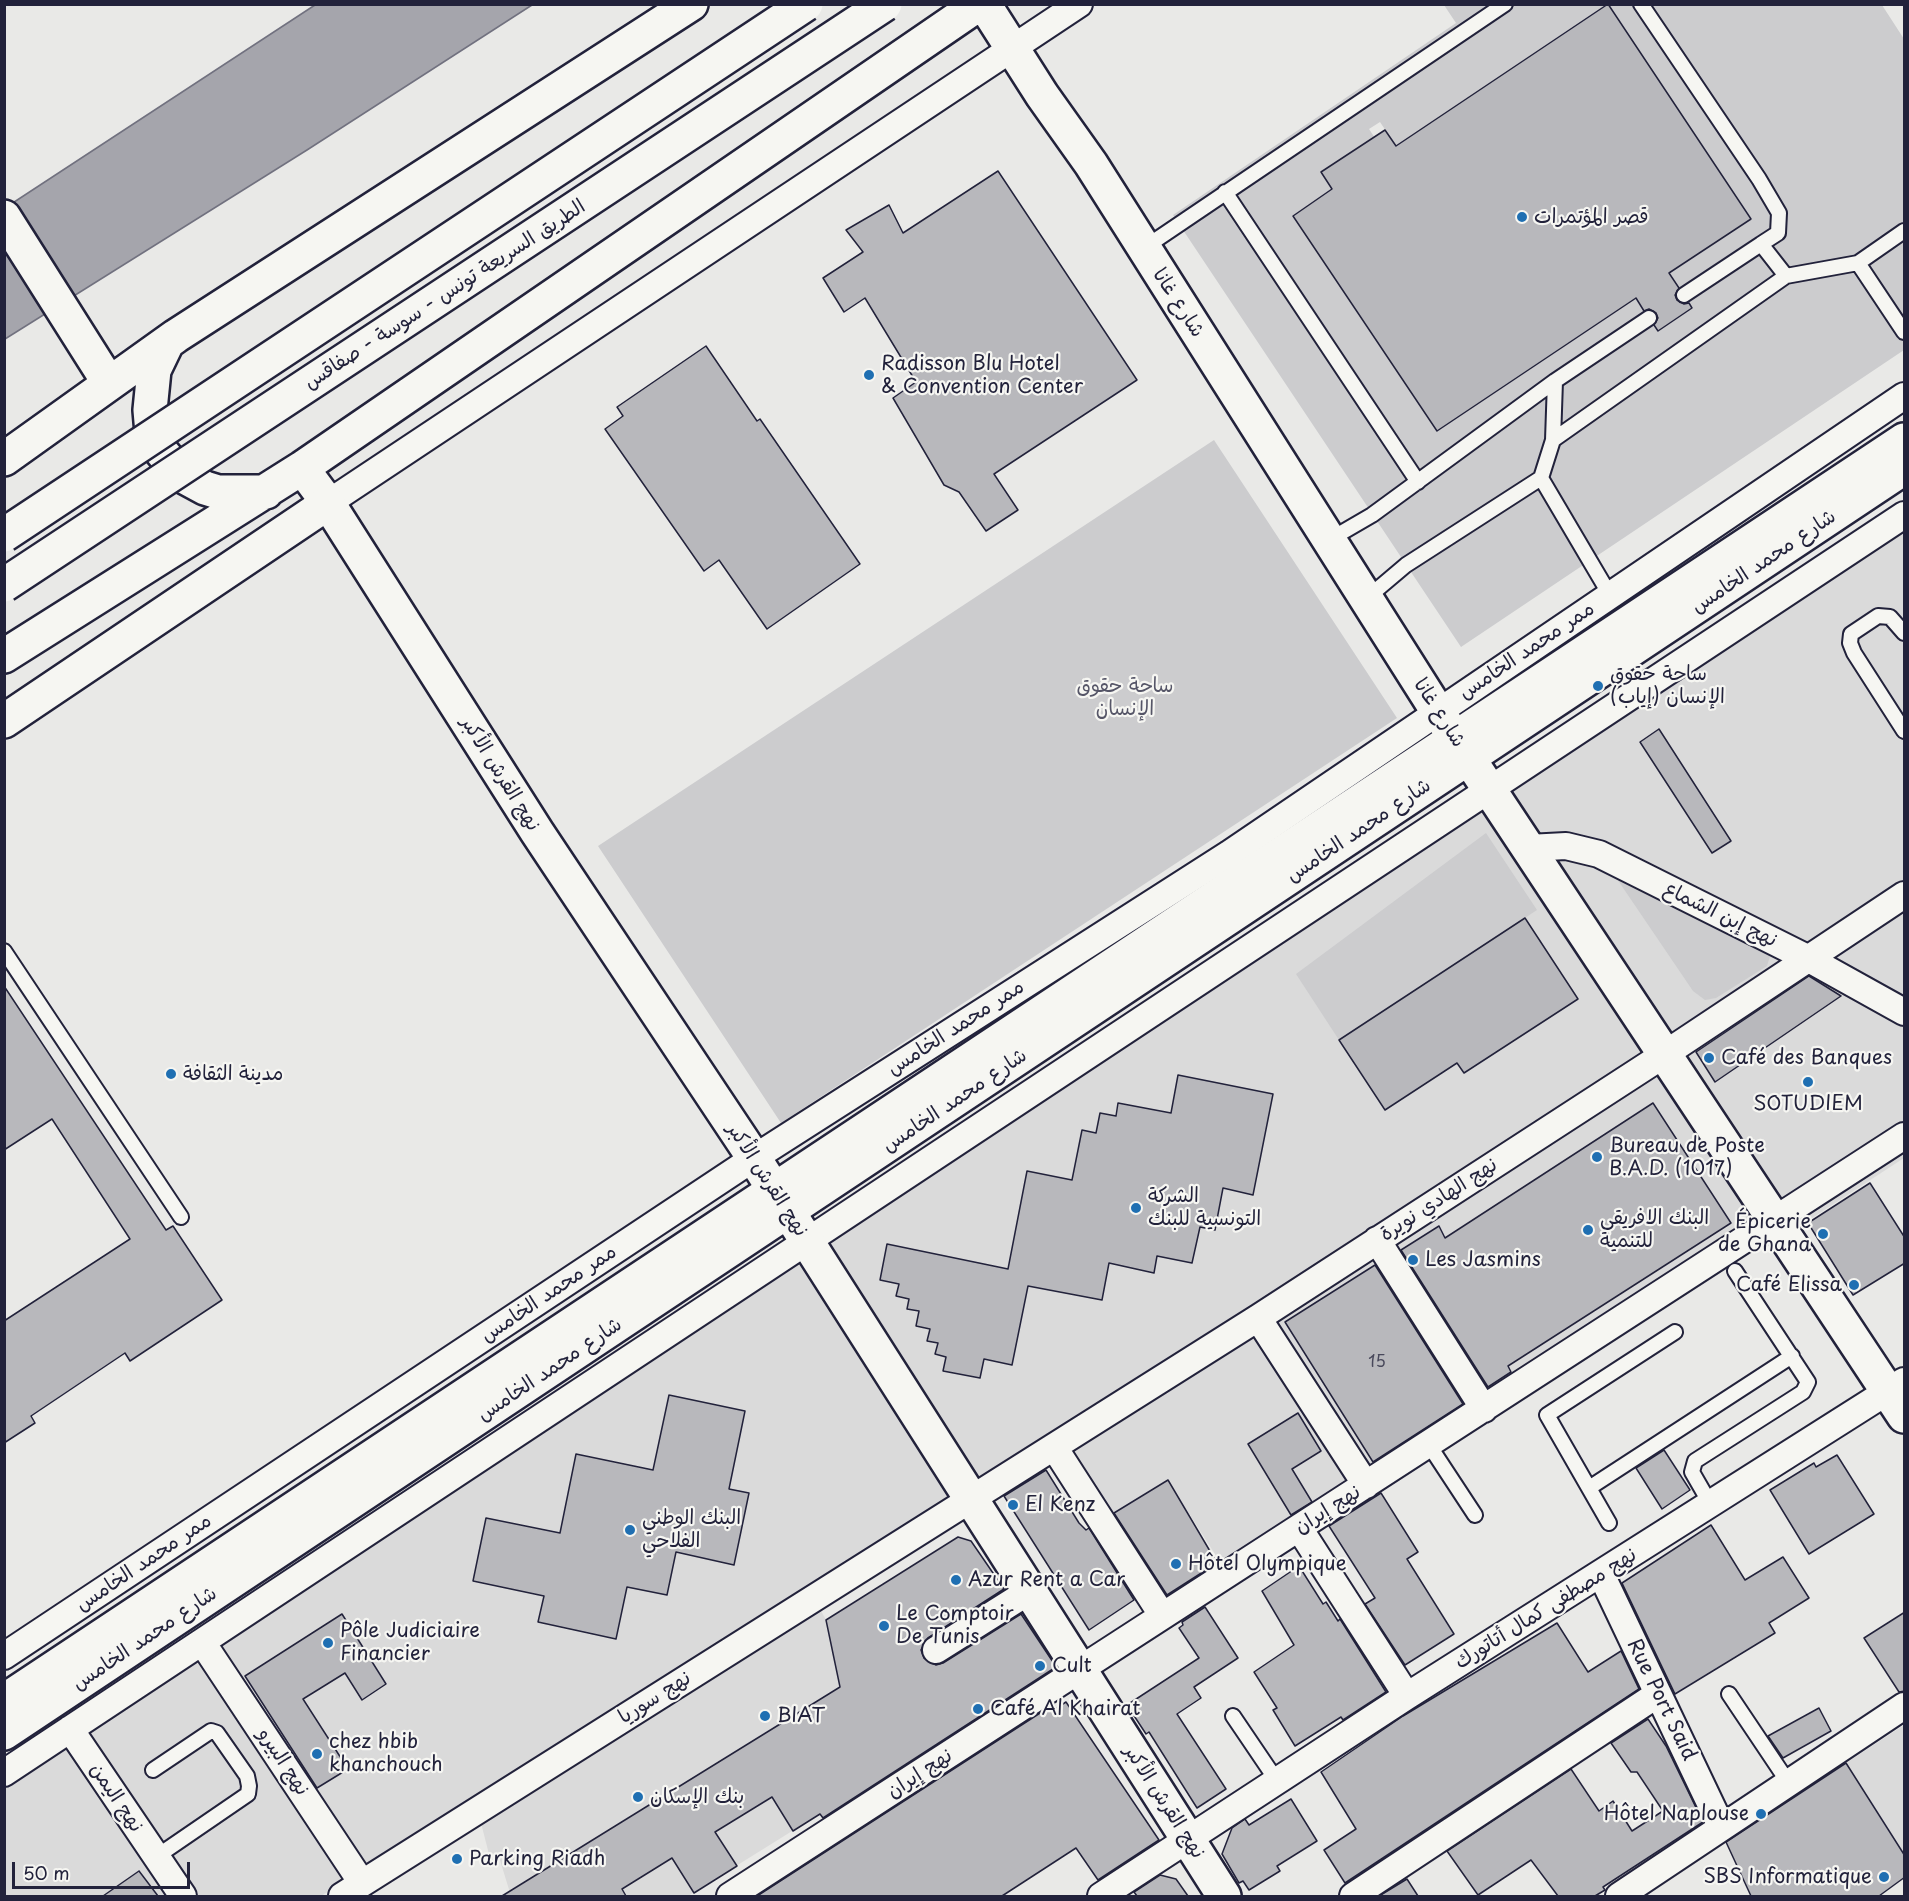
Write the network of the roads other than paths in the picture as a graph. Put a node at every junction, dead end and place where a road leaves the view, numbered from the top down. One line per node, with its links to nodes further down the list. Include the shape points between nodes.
1 (691, 4): 19 (main road)
2 (806, 4): 33 (main road, bridge)
3 (885, 4): 35 (main road, الطريق السريعة تونس - سوسة - صفاقس, bridge)
4 (981, 4): 8 (main road, شارع غانا); 26 (main road)
5 (1079, 4): 8 (street)
6 (1505, 4): 9 (lane)
7 (1641, 4): 12 (lane, via 1779,213 1778,233)
8 (1012, 49): 13 (main road, شارع غانا, via 1091,164); 31 (street)
9 (1225, 192): 13 (lane); 29 (lane)
10 (4, 217): 21 (main road)
11 (1905, 231): 14 (lane)
12 (1761, 244): 15 (lane); 16 (lane)
13 (1143, 249): 34 (main road, شارع غانا)
14 (1858, 263): 15 (lane); 18 (lane)
15 (1786, 276): 23 (lane)
16 (1683, 295)
17 (1649, 318): 20 (lane)
18 (1905, 332)
19 (167, 344): 21 (main road); 30 (main road, via 154,370 150,410 152,433 161,451 181,475 205,488 218,492)
20 (1555, 381): 23 (lane); 29 (lane)
21 (109, 383): 25 (main road)
22 (1905, 396): 36 (street, ممر محمد الخامس)
23 (1553, 440): 28 (lane)
24 (1905, 440): 42 (main road, شارع محمد الخامس)
25 (4, 459)
26 (302, 468): 30 (main road); 31 (main road, نهج القرش الأكبر)
27 (1905, 468): 42 (main road, شارع محمد الخامس)
28 (1541, 478): 36 (lane); 37 (lane, via 1406,565)
29 (1418, 482): 34 (lane)
30 (266, 492): 39 (main road)
31 (328, 503): 40 (main road); 51 (main road, نهج القرش الأكبر, via 537,832)
32 (1905, 515): 43 (street, شارع محمد الخامس)
33 (4, 535)
34 (1329, 540): 37 (main road, شارع غانا)
35 (4, 585)
36 (1610, 595): 42 (street, ممر محمد الخامس)
37 (1367, 598): 42 (main road, شارع غانا)
38 (1905, 633): 41 (lane, via 1890,617 1878,616 1851,634 1850,643)
39 (4, 656)
40 (4, 720)
41 (1905, 732)
42 (1454, 736): 43 (main road, شارع غانا); 51 (street, ممر محمد الخامس, via 1229,854); 52 (main road, شارع محمد الخامس)
43 (1489, 789): 44 (main road, شارع غانا); 56 (street, شارع محمد الخامس)
44 (1527, 848): 47 (street, نهج إبن الشماع, via 1566,846 1599,854); 49 (main road, شارع غانا)
45 (1905, 895): 47 (street, نهج الهادي نويرة)
46 (4, 951): 53 (lane)
47 (1807, 958): 48 (street, نهج إبن الشماع); 49 (street, نهج الهادي نويرة)
48 (1905, 1012)
49 (1665, 1054): 54 (main road, شارع غانا); 55 (street, نهج الهادي نويرة)
50 (1905, 1136): 54 (street, نهج إيران)
51 (754, 1158): 52 (main road, نهج القرش الأكبر); 77 (street, ممر محمد الخامس)
52 (781, 1202): 56 (main road, نهج القرش الأكبر); 82 (main road, شارع محمد الخامس); 86 (main road, شارع محمد الخامس)
53 (181, 1217)
54 (1774, 1221): 61 (main road, شارع غانا); 62 (street, نهج إيران)
55 (1377, 1240): 58 (street, نهج الهادي نويرة); 62 (street)
56 (806, 1242): 67 (main road, نهج القرش الأكبر); 75 (street, شارع محمد الخامس)
57 (1735, 1271): 60 (lane)
58 (1258, 1318): 64 (street, نهج الهادي نويرة); 65 (street)
59 (1675, 1332): 66 (lane, via 1546,1415)
60 (1792, 1356): 66 (lane); 68 (lane, via 1807,1378 1803,1392 1695,1461 1692,1472)
61 (1899, 1396): 68 (street, نهج مصطفى كمال أتاتورك)
62 (1484, 1409): 63 (street, نهج إيران)
63 (1429, 1445): 65 (street, نهج إيران); 69 (lane)
64 (1054, 1448): 67 (street, نهج الهادي نويرة); 74 (street)
65 (1366, 1485): 71 (street, نهج إيران)
66 (1589, 1488): 70 (lane)
67 (970, 1500): 73 (main road, نهج القرش الأكبر); 94 (street, نهج سوريا)
68 (1712, 1505): 72 (street, نهج مصطفى كمال أتاتورك)
69 (1474, 1515)
70 (1609, 1523)
71 (1299, 1528): 74 (street, نهج إيران); 81 (street)
72 (1601, 1574): 79 (street, Rue Port Said); 81 (street, نهج مصطفى كمال أتاتورك)
73 (1028, 1592): 76 (street); 78 (main road, نهج القرش الأكبر)
74 (1162, 1615): 78 (street, نهج إيران)
75 (202, 1642): 85 (street, شارع محمد الخامس); 94 (street, نهج البيرو)
76 (936, 1650)
77 (4, 1656)
78 (1079, 1671): 92 (main road, نهج القرش الأكبر); 96 (street, نهج إيران)
79 (1658, 1694): 91 (street, Rue Port Said); 99 (street)
80 (1728, 1694): 90 (lane)
81 (1407, 1696): 89 (street, نهج مصطفى كمال أتاتورك)
82 (4, 1701)
83 (1905, 1706): 90 (street)
84 (1233, 1716): 89 (lane)
85 (70, 1729): 88 (street, شارع محمد الخامس); 93 (street, نهج اليمن)
86 (4, 1733)
87 (153, 1770): 93 (lane, via 211,1731 217,1733 247,1776 249,1786 248,1794)
88 (4, 1773)
89 (1277, 1781): 92 (street, نهج مصطفى كمال أتاتورك)
90 (1788, 1782): 91 (street)
91 (1722, 1826): 100 (street)
92 (1188, 1839): 97 (street, نهج مصطفى كمال أتاتورك); 98 (main road, نهج القرش الأكبر)
93 (156, 1857): 95 (street, نهج اليمن)
94 (352, 1890)
95 (183, 1896)
96 (730, 1896)
97 (1101, 1896)
98 (1224, 1896)
99 (1353, 1896)
100 (1619, 1896)

